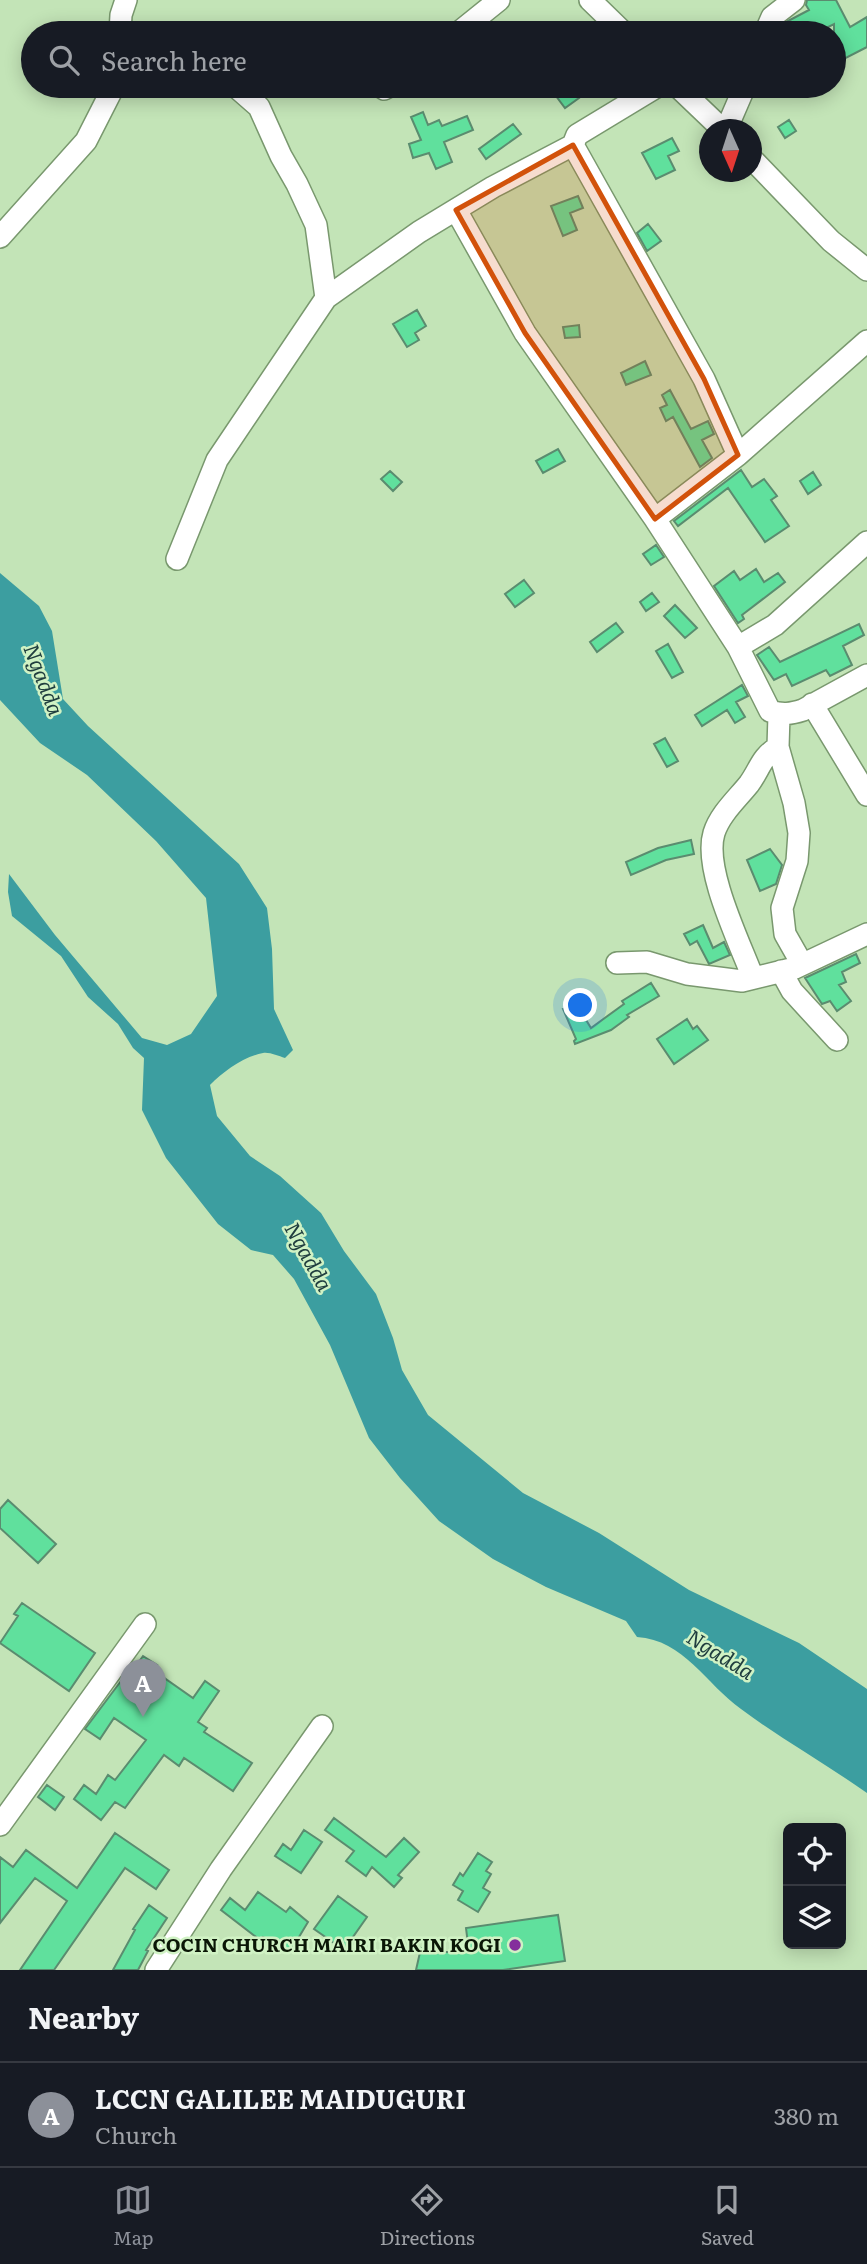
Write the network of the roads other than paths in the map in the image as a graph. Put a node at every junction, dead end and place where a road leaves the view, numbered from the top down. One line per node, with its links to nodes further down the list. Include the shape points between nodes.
1 (126, 0): 6 (street)
2 (499, 0): 7 (street)
3 (590, 0): 8 (street)
4 (794, 0): 5 (street)
5 (767, 17)
6 (121, 21)
7 (473, 21)
8 (612, 21)
9 (108, 98): 19 (street, via 86,141)
10 (248, 98): 21 (street, via 259,107 316,225)
11 (639, 98): 16 (street, via 578,135)
12 (690, 98): 14 (street)
13 (740, 98): 15 (street)
14 (713, 119)
15 (730, 119)
16 (573, 145): 18 (street); 23 (street, via 704,379)
17 (762, 170): 20 (street, via 831,241)
18 (456, 210): 21 (street); 24 (street, via 525,333)
19 (0, 237)
20 (867, 270)
21 (326, 298): 26 (street, via 217,460)
22 (867, 341): 23 (street)
23 (738, 455): 24 (street)
24 (655, 519): 27 (street)
25 (867, 542): 27 (street, via 775,625)
26 (177, 559)
27 (738, 647): 30 (street, via 770,711)
28 (867, 675): 29 (street)
29 (812, 704): 30 (street); 32 (street)
30 (779, 715): 31 (street)
31 (778, 747): 35 (street, via 799,833 797,861 782,908 785,934); 37 (street, via 766,754 724,814 712,846 720,895)
32 (867, 795)
33 (867, 934): 35 (street)
34 (617, 963): 37 (street, via 647,962 687,974 742,981)
35 (802, 964): 36 (street)
36 (781, 971): 37 (street); 38 (street, via 792,991)
37 (753, 978)
38 (837, 1040)
39 (145, 1624): 41 (street)
40 (322, 1726): 42 (street)
41 (0, 1825)
42 (156, 1970)

